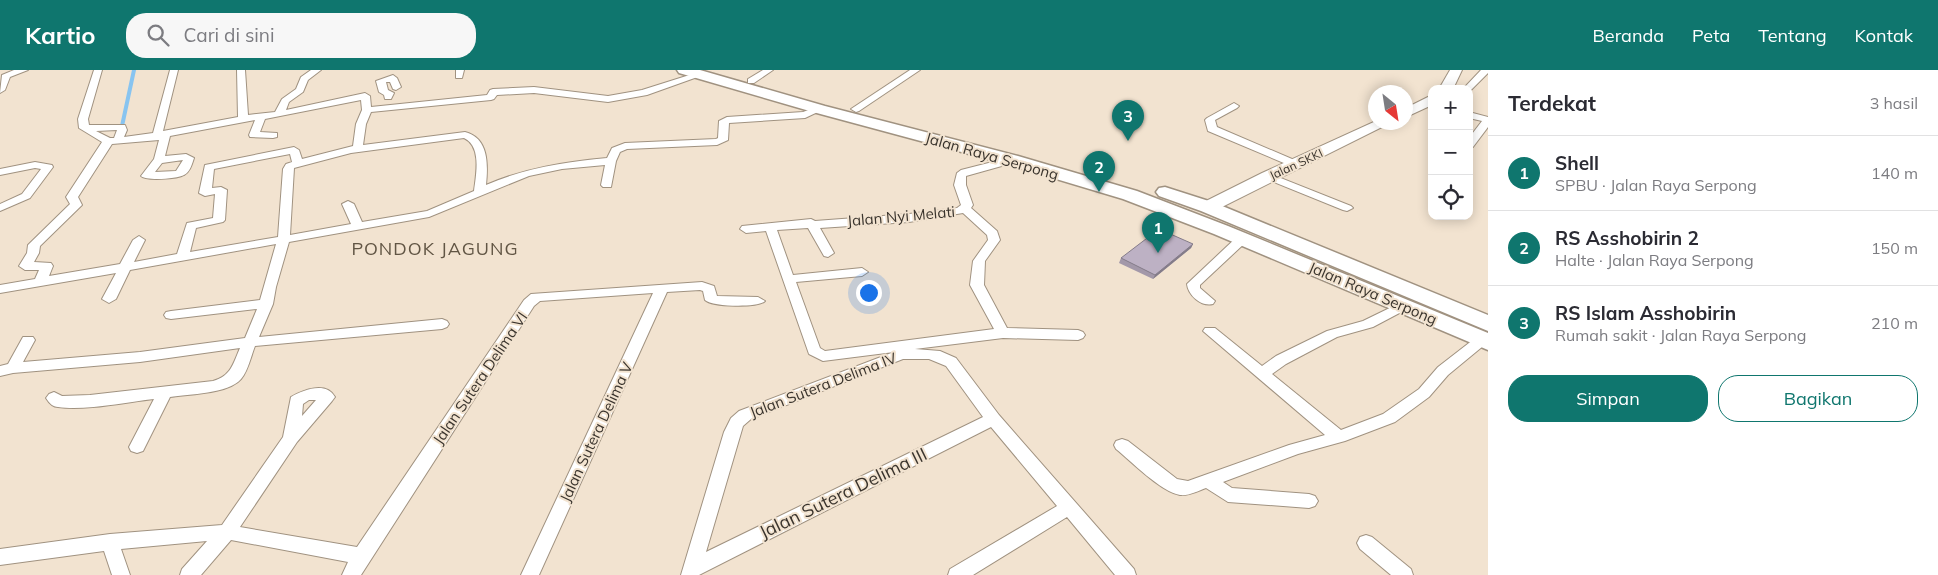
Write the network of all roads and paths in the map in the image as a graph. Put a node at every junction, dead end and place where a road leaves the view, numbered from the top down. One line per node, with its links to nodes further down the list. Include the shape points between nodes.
1 (24, 70): 15 (street, via 6,75)
2 (98, 70): 28 (street, via 83,119)
3 (174, 70): 31 (street)
4 (241, 70): 26 (street)
5 (316, 70): 23 (street, via 304,79 300,90 285,101)
6 (769, 70): 12 (street)
7 (916, 70): 20 (street)
8 (1456, 70): 13 (main road)
9 (1486, 70): 14 (street)
10 (699, 72): 12 (main road, Jalan Raya Serpong); 19 (main road, Jalan Raya Serpong); 22 (street, via 644,93 608,99 556,92 493,92 491,98)
11 (392, 78): 16 (street, via 380,81 384,92 389,93)
12 (751, 81): 20 (main road, Jalan Raya Serpong)
13 (1449, 85)
14 (1471, 85)
15 (0, 90)
16 (388, 97)
17 (1428, 101): 21 (main road)
18 (1234, 106): 40 (street, via 1210,120 1212,129)
19 (819, 109): 35 (main road, Jalan Raya Serpong); 38 (street, via 805,115 730,119 724,121 724,140 625,146 616,150)
20 (856, 109): 35 (main road, Jalan Raya Serpong)
21 (1413, 109)
22 (367, 110): 23 (street, via 365,96); 34 (street, via 361,124)
23 (279, 114): 25 (street)
24 (1473, 116): 27 (street)
25 (261, 117): 26 (street); 30 (street, via 254,135)
26 (243, 119): 31 (street)
27 (1488, 120): 32 (street)
28 (84, 128): 33 (street); 33 (street, via 121,127)
29 (1368, 130): 40 (main road, Jalan SKKI)
30 (273, 135)
31 (161, 136): 33 (street); 36 (street)
32 (1473, 140)
33 (113, 141): 62 (street, via 72,197 76,205 34,245 25,267 48,266)
34 (358, 148): 39 (street); 44 (street, via 471,136 483,161)
35 (992, 148): 37 (main road, Jalan Raya Serpong); 46 (main road, Jalan Raya Serpong, via 1115,176)
36 (159, 160)
37 (1012, 160): 49 (street, Jalan Nyi Melati, via 961,174 960,185 968,205); 54 (main road, Jalan Raya Serpong, via 1130,195)
38 (611, 161): 43 (street); 44 (street, via 535,171)
39 (298, 163): 55 (street, via 288,169); 58 (street, via 294,150 209,167 210,177 205,193 221,190 219,220 191,226)
40 (1295, 164): 42 (main road, Jalan SKKI)
41 (0, 172): 47 (street, via 35,165 48,167 26,196)
42 (1268, 176): 46 (main road, Jalan SKKI); 48 (street)
43 (607, 185)
44 (480, 191): 51 (street, via 457,204 428,214)
45 (348, 204): 51 (street)
46 (1208, 207): 75 (main road, Jalan Raya Serpong)
47 (0, 208)
48 (1347, 208)
49 (965, 209): 50 (street, Jalan Nyi Melati, via 909,218); 73 (street, via 993,234 994,240 979,261 977,285)
50 (811, 224): 52 (street, Jalan Nyi Melati); 57 (street)
51 (358, 226): 55 (street)
52 (770, 227): 53 (street, Jalan Nyi Melati); 61 (street)
53 (746, 229)
54 (1242, 238): 67 (street, via 1192,284 1194,290); 69 (main road, Jalan Raya Serpong)
55 (284, 239): 58 (street); 68 (street)
56 (139, 240): 59 (street)
57 (828, 253)
58 (182, 257): 59 (street)
59 (127, 266): 62 (street); 65 (street)
60 (862, 272): 61 (street)
61 (788, 279): 73 (street, via 814,351 823,356)
62 (40, 281): 63 (street)
63 (0, 289)
64 (662, 290): 66 (street, Jalan Sutera Delima VI, via 702,286 709,289 713,300); 93 (street, Jalan Sutera Delima VI, via 540,296 529,303); 99 (street, Jalan Sutera Delima V)
65 (110, 299)
66 (758, 301)
67 (1208, 301)
68 (266, 304): 70 (street); 77 (street)
69 (1402, 306): 75 (main road, Jalan Raya Serpong); 79 (street, via 1368,324 1332,334)
70 (171, 315)
71 (442, 324): 77 (street)
72 (1210, 331): 79 (street)
73 (1003, 332): 74 (street)
74 (1078, 335)
75 (1486, 335): 83 (street, via 1443,371 1424,393 1389,418)
76 (28, 340): 78 (street)
77 (251, 342): 78 (street); 80 (street, via 236,375 228,382)
78 (7, 370)
79 (1263, 373): 83 (street)
80 (165, 392): 81 (street, via 90,401 59,402); 86 (street)
81 (54, 398)
82 (993, 419): 89 (street); 95 (street, Jalan Sutera Delima III); 95 (street, Jalan Sutera Delima IV, via 951,362 929,354 902,354 745,415 732,432)
83 (1340, 437): 87 (street, via 1295,448)
84 (290, 438): 90 (street)
85 (1122, 445): 87 (street, via 1180,488)
86 (137, 447)
87 (1207, 480): 88 (street, via 1228,495)
88 (1309, 501)
89 (1068, 508): 100 (street); 101 (street)
90 (227, 532): 91 (street); 93 (street); 97 (street)
91 (110, 542): 94 (street); 96 (street)
92 (1366, 544): 102 (street)
93 (361, 556): 98 (street, Jalan Sutera Delima VI)
94 (0, 557)
95 (691, 571)
96 (122, 575)
97 (189, 575)
98 (351, 575)
99 (530, 575)
100 (957, 575)
101 (1126, 575)
102 (1404, 575)

